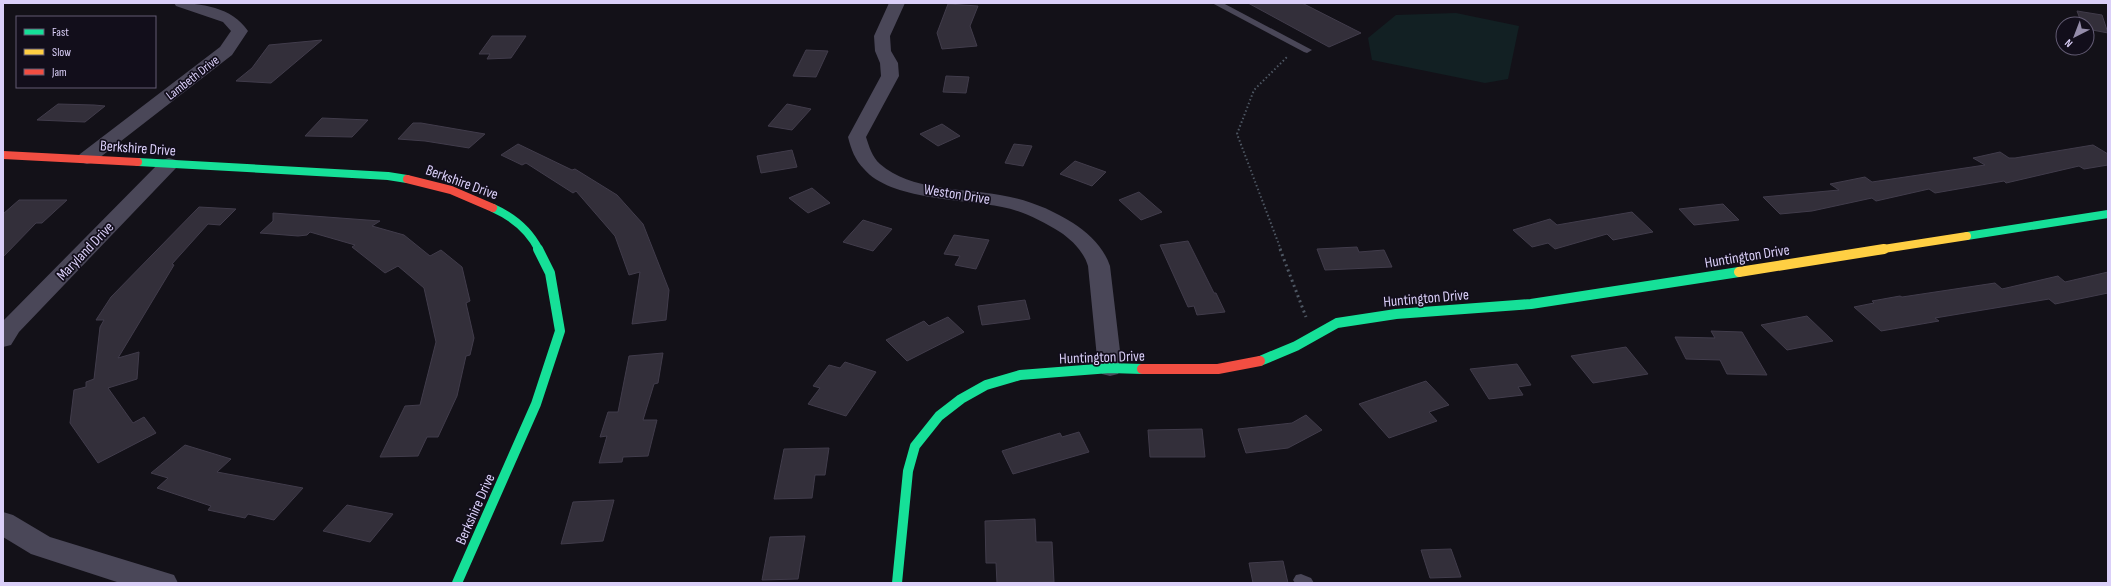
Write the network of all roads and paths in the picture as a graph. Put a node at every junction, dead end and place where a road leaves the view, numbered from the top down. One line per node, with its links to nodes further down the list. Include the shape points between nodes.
1 (897, 3): 11 (street, Weston Drive, via 882,36 890,76 857,137 863,156 874,169 924,191 1004,201 1046,216 1064,225 1085,241 1098,263)
2 (1216, 3): 4 (lane)
3 (193, 4): 6 (street, Lambeth Drive, via 229,19 240,31 226,51)
4 (1307, 50): 9 (path, via 1284,58 1254,90 1237,134)
5 (3, 155): 6 (street, Berkshire Drive)
6 (87, 158): 7 (street, Berkshire Drive)
7 (169, 164): 10 (street, Maryland Drive, via 10,327); 14 (street, Berkshire Drive, via 388,176 422,181 473,198 512,217 535,243 550,273 560,331 536,404)
8 (2108, 214): 9 (street, Huntington Drive, via 1531,304 1396,314 1337,323)
9 (1313, 336): 11 (street, Huntington Drive, via 1296,346 1249,365 1188,370)
10 (3, 339)
11 (1110, 368): 15 (street, Huntington Drive, via 1013,377 986,385 961,399 939,416 915,446 908,471)
12 (3, 523): 13 (street, via 41,546 132,576)
13 (164, 583)
14 (457, 583)
15 (897, 583)

